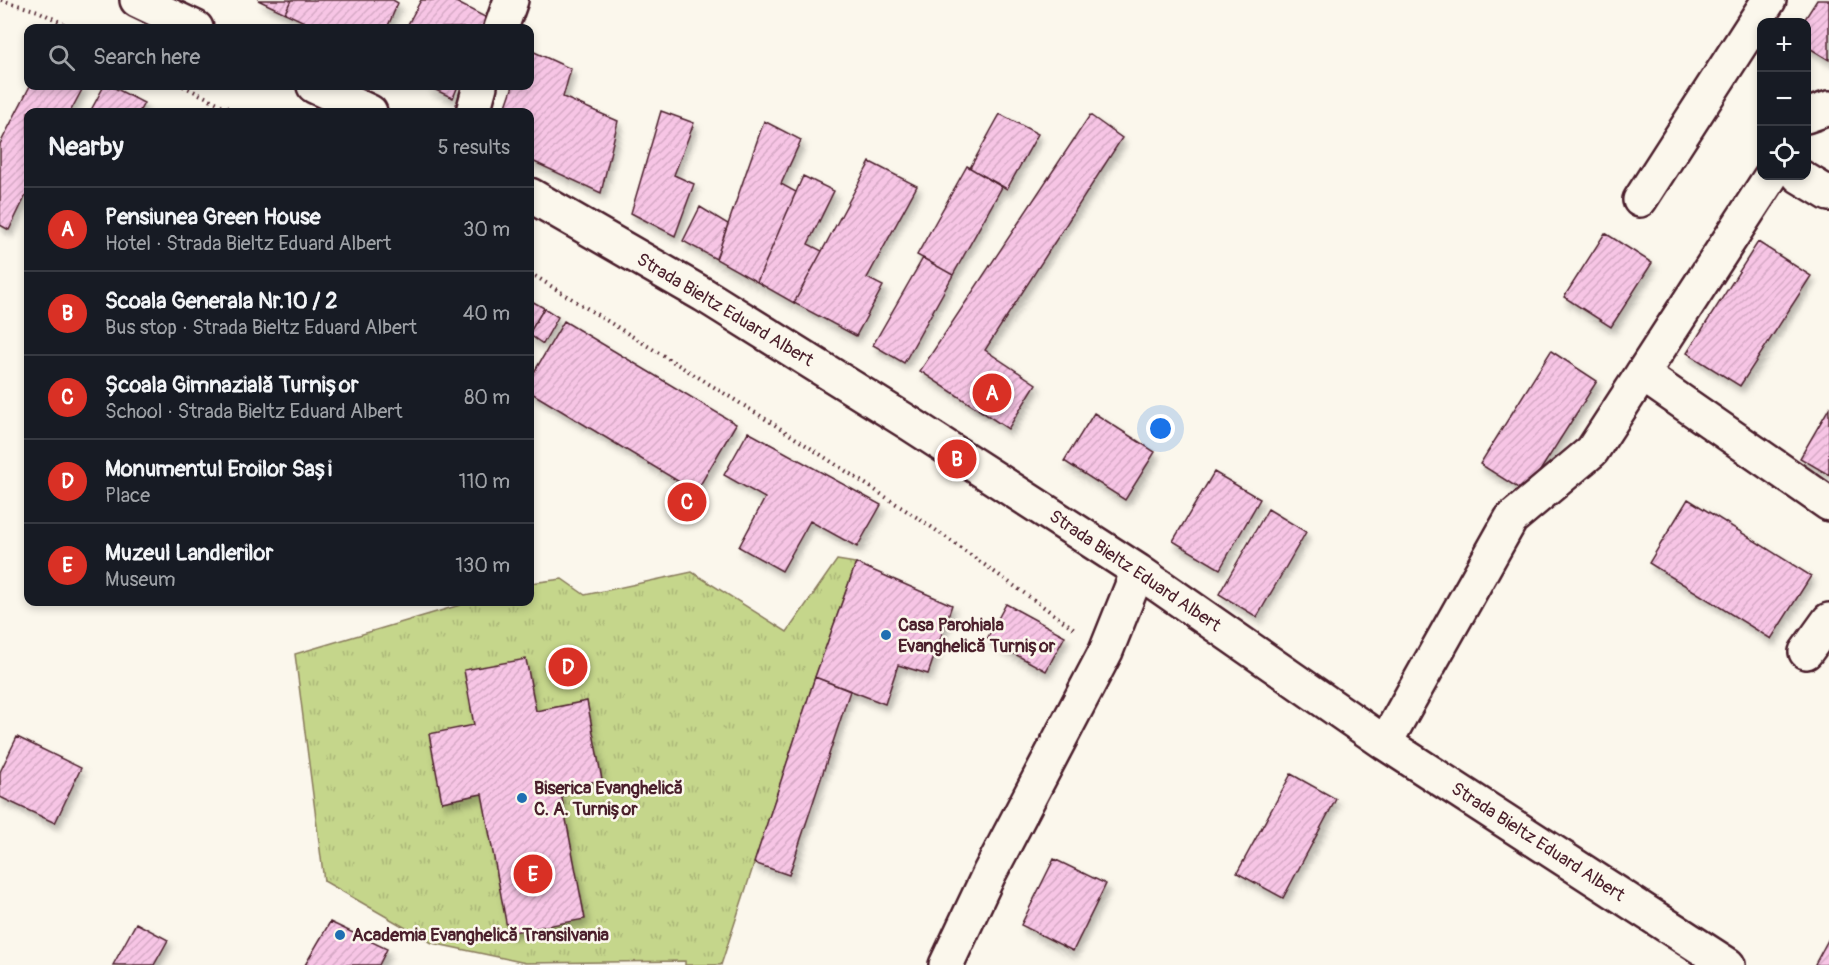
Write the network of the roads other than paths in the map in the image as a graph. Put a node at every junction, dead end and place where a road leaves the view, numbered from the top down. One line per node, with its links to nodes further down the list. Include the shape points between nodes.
1 (137, 0): 4 (street)
2 (511, 0): 5 (street)
3 (1769, 0): 16 (street)
4 (188, 24)
5 (502, 24)
6 (322, 90): 8 (street)
7 (479, 90): 9 (street)
8 (361, 108)
9 (474, 108)
10 (1829, 108): 11 (street)
11 (1811, 114)
12 (1768, 180): 17 (street)
13 (1806, 180): 14 (street)
14 (1829, 194)
15 (534, 197): 19 (street, Strada Bieltz Eduard Albert, via 714,301)
16 (1640, 200)
17 (1642, 374): 18 (street); 22 (street, via 1592,451 1511,519)
18 (1829, 504)
19 (1138, 571): 22 (street, Strada Bieltz Eduard Albert); 23 (street, via 1106,651 989,874)
20 (1829, 620): 21 (street)
21 (1806, 652)
22 (1385, 743): 24 (street, Strada Bieltz Eduard Albert)
23 (946, 965)
24 (1728, 965)

